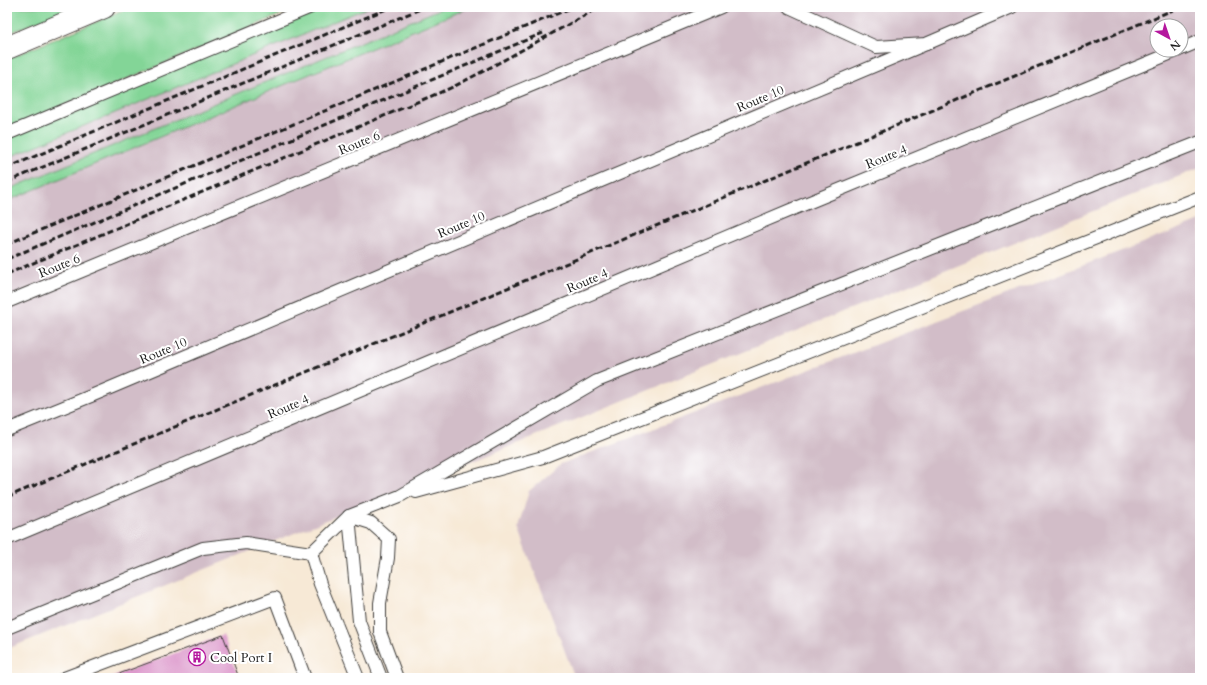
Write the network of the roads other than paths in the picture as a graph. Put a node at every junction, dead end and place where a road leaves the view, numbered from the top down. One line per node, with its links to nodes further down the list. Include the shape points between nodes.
1 (104, 7): 9 (main road)
2 (311, 7): 11 (lane)
3 (722, 7): 14 (lane, Route 6)
4 (789, 7): 7 (lane, via 876,47)
5 (1012, 7): 7 (lane, Route 10)
6 (1200, 41): 8 (lane, Route 4)
7 (926, 44): 15 (lane, Route 10)
8 (1189, 46)
9 (7, 48)
10 (1161, 58): 18 (lane, Route 4, via 788,211)
11 (7, 134)
12 (1200, 142): 16 (lane, via 597,381)
13 (1200, 197): 16 (lane, via 543,457)
14 (7, 302)
15 (7, 430)
16 (400, 496): 17 (lane)
17 (349, 516): 19 (lane); 24 (lane, via 359,621); 25 (lane, via 371,523 389,539 380,603 380,632)
18 (7, 539)
19 (311, 553): 20 (lane, via 246,542 203,548); 23 (lane, via 320,584)
20 (7, 628)
21 (64, 678): 22 (lane, via 275,598)
22 (305, 678)
23 (358, 678)
24 (381, 678)
25 (397, 678)

